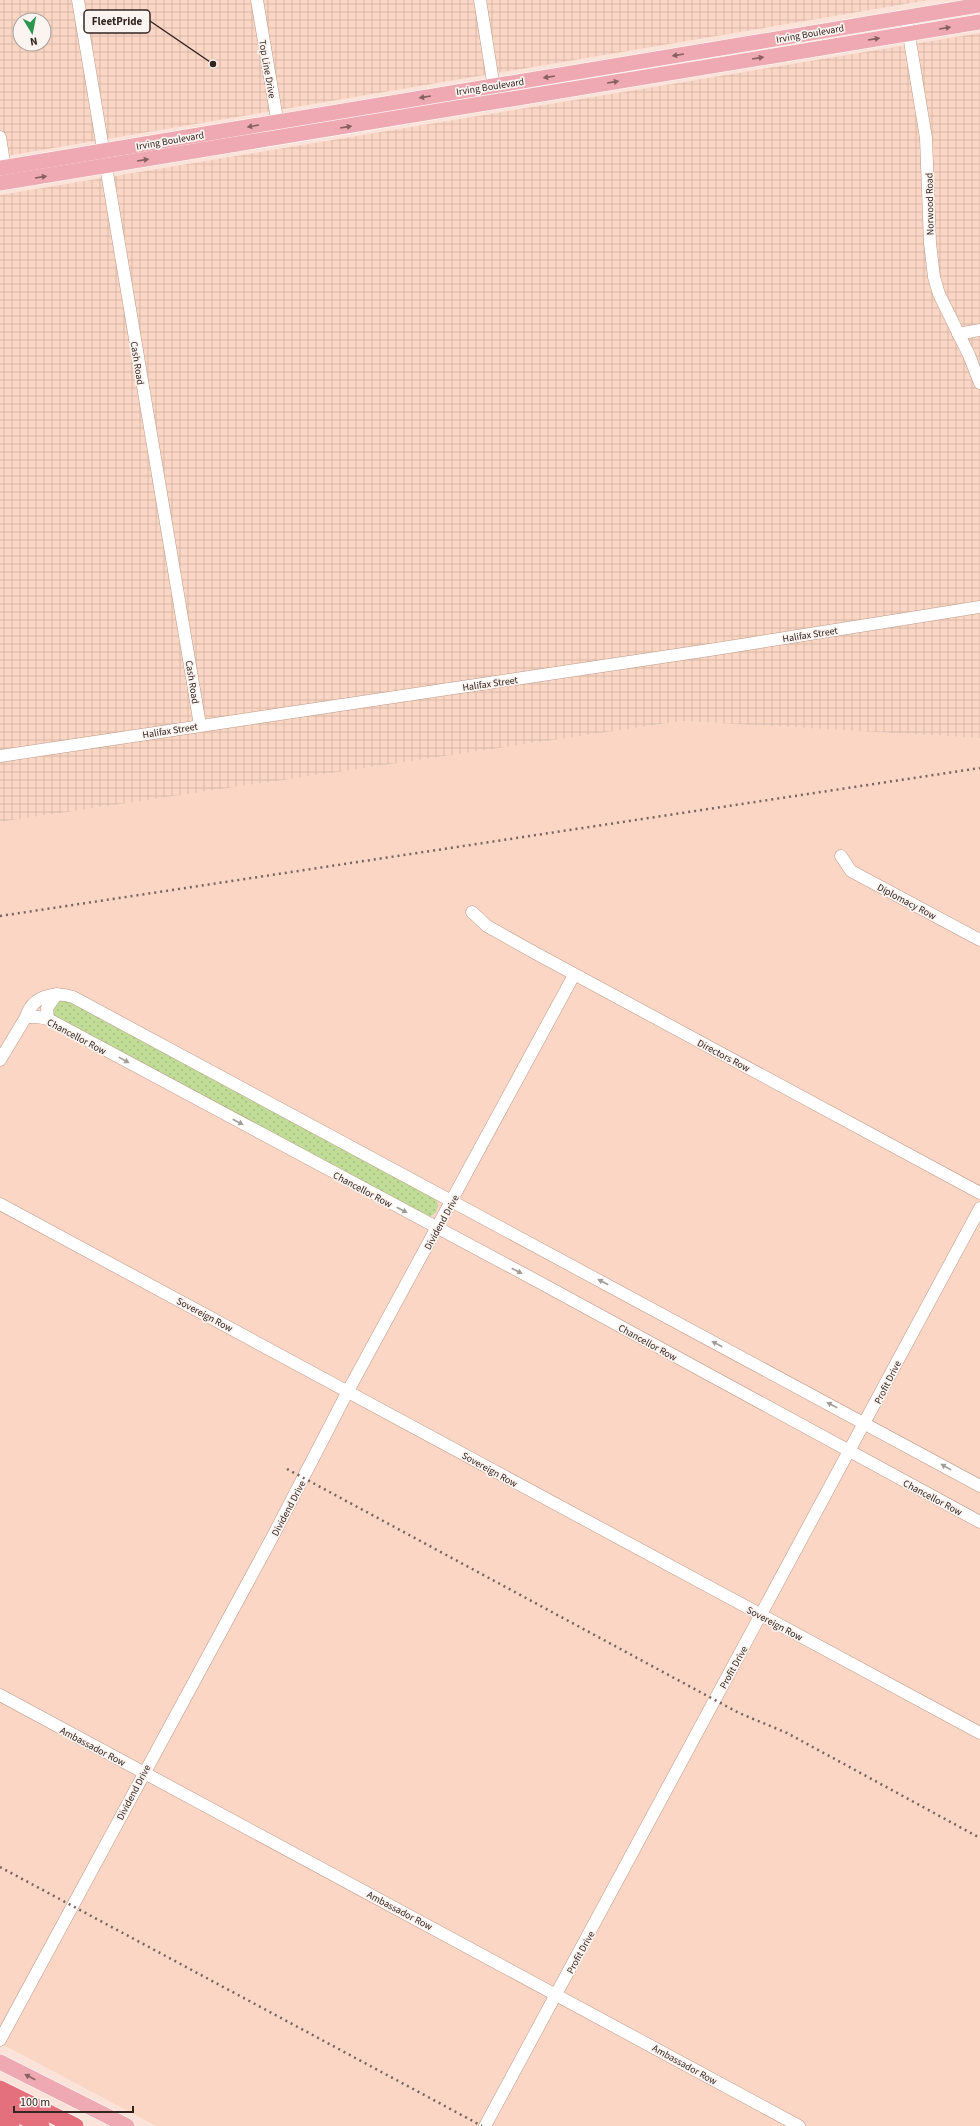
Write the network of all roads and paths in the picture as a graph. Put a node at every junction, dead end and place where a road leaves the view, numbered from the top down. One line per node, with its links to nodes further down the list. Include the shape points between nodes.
1 (78, 0): 25 (street, Cash Road)
2 (257, 0): 17 (street, Top Line Drive)
3 (480, 0): 12 (street)
4 (980, 5): 5 (main road, Irving Boulevard)
5 (906, 17): 7 (street, Norwood Road); 8 (main road, Irving Boulevard)
6 (980, 22): 7 (main road, Irving Boulevard, one-way to 6)
7 (909, 33): 10 (main road, Irving Boulevard, one-way to 7); 28 (street, Norwood Road, via 926,138 930,243 934,276 939,294)
8 (716, 49): 9 (main road, Irving Boulevard, one-way to 9); 10 (main road)
9 (636, 62): 11 (main road); 12 (main road, Irving Boulevard, one-way to 12)
10 (719, 65): 11 (main road, Irving Boulevard)
11 (639, 78): 14 (main road, Irving Boulevard, one-way to 11)
12 (494, 86): 13 (main road, Irving Boulevard, one-way to 13); 14 (street)
13 (405, 101): 15 (main road, Irving Boulevard); 16 (main road)
14 (496, 102): 16 (main road, Irving Boulevard)
15 (319, 115): 17 (main road, Irving Boulevard); 19 (main road)
16 (408, 116): 19 (main road, Irving Boulevard, one-way to 16)
17 (277, 122): 18 (main road, Irving Boulevard, one-way to 18); 22 (street, Top Line Drive)
18 (229, 130): 20 (main road, Irving Boulevard); 23 (main road)
19 (322, 130): 22 (main road, Irving Boulevard)
20 (196, 136): 24 (main road); 25 (main road, Irving Boulevard)
21 (0, 137): 26 (street)
22 (280, 138): 23 (main road, Irving Boulevard)
23 (232, 145): 24 (main road, Irving Boulevard)
24 (199, 151): 25 (main road, Irving Boulevard, one-way to 24)
25 (104, 159): 26 (main road, Irving Boulevard); 31 (street, Cash Road)
26 (3, 175)
27 (980, 330): 28 (street)
28 (958, 334): 29 (street, Norwood Road)
29 (980, 383)
30 (980, 607): 31 (street, Halifax Street)
31 (200, 725): 32 (street, Halifax Street)
32 (0, 756)
33 (841, 856): 35 (street, Diplomacy Row, via 850,871)
34 (472, 912): 36 (street, Directors Row, via 487,926)
35 (980, 940)
36 (574, 974): 41 (street, Directors Row); 42 (street, Dividend Drive)
37 (57, 994): 38 (street, via 35,1001); 39 (street, via 47,1008); 42 (street, via 73,997)
38 (26, 1017): 39 (street, Chancellor Row); 40 (street)
39 (48, 1019): 45 (street, Chancellor Row, one-way to 45)
40 (0, 1060)
41 (980, 1193)
42 (452, 1202): 45 (street, Dividend Drive); 47 (street, one-way to 42)
43 (0, 1204): 46 (street, Sovereign Row)
44 (980, 1208): 47 (street, Profit Drive)
45 (438, 1229): 46 (street, Dividend Drive); 48 (street, Chancellor Row, one-way to 48)
46 (348, 1391): 51 (street, Sovereign Row); 54 (street, Dividend Drive, via 274,1534)
47 (865, 1423): 48 (street, Profit Drive); 49 (street, one-way to 47)
48 (848, 1452): 50 (street, Chancellor Row); 51 (street, Profit Drive)
49 (980, 1486)
50 (980, 1522)
51 (761, 1616): 53 (street, Sovereign Row); 55 (street, Profit Drive)
52 (0, 1695): 54 (street, Ambassador Row)
53 (980, 1733)
54 (143, 1773): 55 (street, Ambassador Row); 56 (street, Dividend Drive)
55 (557, 1994): 65 (street, Profit Drive); 66 (street, Ambassador Row)
56 (0, 2040)
57 (0, 2062): 64 (main road, one-way to 57)
58 (0, 2089): 63 (highway)
59 (0, 2104): 62 (highway)
60 (0, 2120): 61 (highway)
61 (11, 2126)
62 (41, 2126)
63 (75, 2126)
64 (127, 2126)
65 (485, 2126)
66 (799, 2126)

